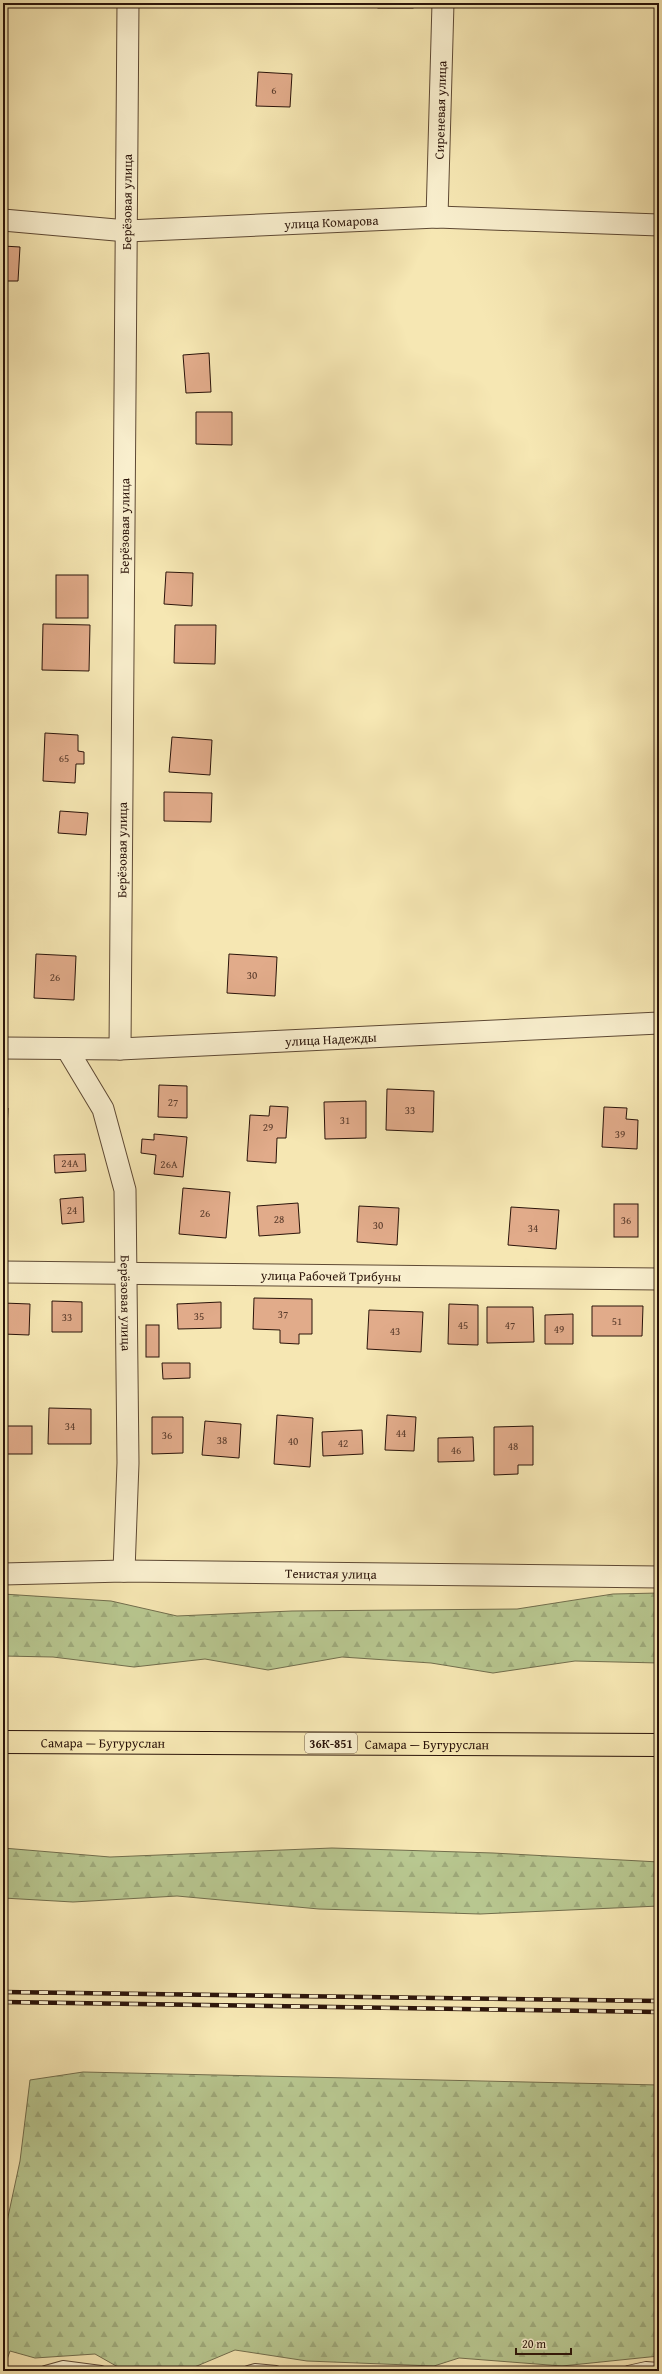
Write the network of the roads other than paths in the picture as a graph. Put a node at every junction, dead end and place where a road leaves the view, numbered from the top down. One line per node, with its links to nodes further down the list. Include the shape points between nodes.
1 (128, 3): 6 (street, Берёзовая улица)
2 (443, 3): 3 (street, Сиреневая улица)
3 (437, 217): 5 (street, улица Комарова); 6 (street, улица Комарова)
4 (3, 220): 6 (street, улица Комарова)
5 (659, 225)
6 (127, 231): 10 (street, Берёзовая улица)
7 (659, 1023): 10 (street, улица Надежды)
8 (3, 1048): 9 (street, улица Надежды)
9 (67, 1049): 10 (street, улица Надежды); 12 (street, Берёзовая улица, via 103,1109 125,1190)
10 (120, 1049)
11 (3, 1272): 12 (street, улица Рабочей Трибуны)
12 (127, 1273): 13 (street, улица Рабочей Трибуны); 14 (street, Берёзовая улица, via 128,1463)
13 (659, 1279)
14 (124, 1571): 15 (street, Тенистая улица); 16 (street, Тенистая улица)
15 (3, 1574)
16 (659, 1577)
17 (3, 1742): 18 (main road, Самара — Бугуруслан / 36К-851)
18 (659, 1745)
19 (659, 2368): 24 (lane, via 646,2367)
20 (45, 2371): 21 (lane, via 63,2366)
21 (101, 2371)
22 (248, 2371): 23 (lane)
23 (276, 2371)
24 (628, 2371)

